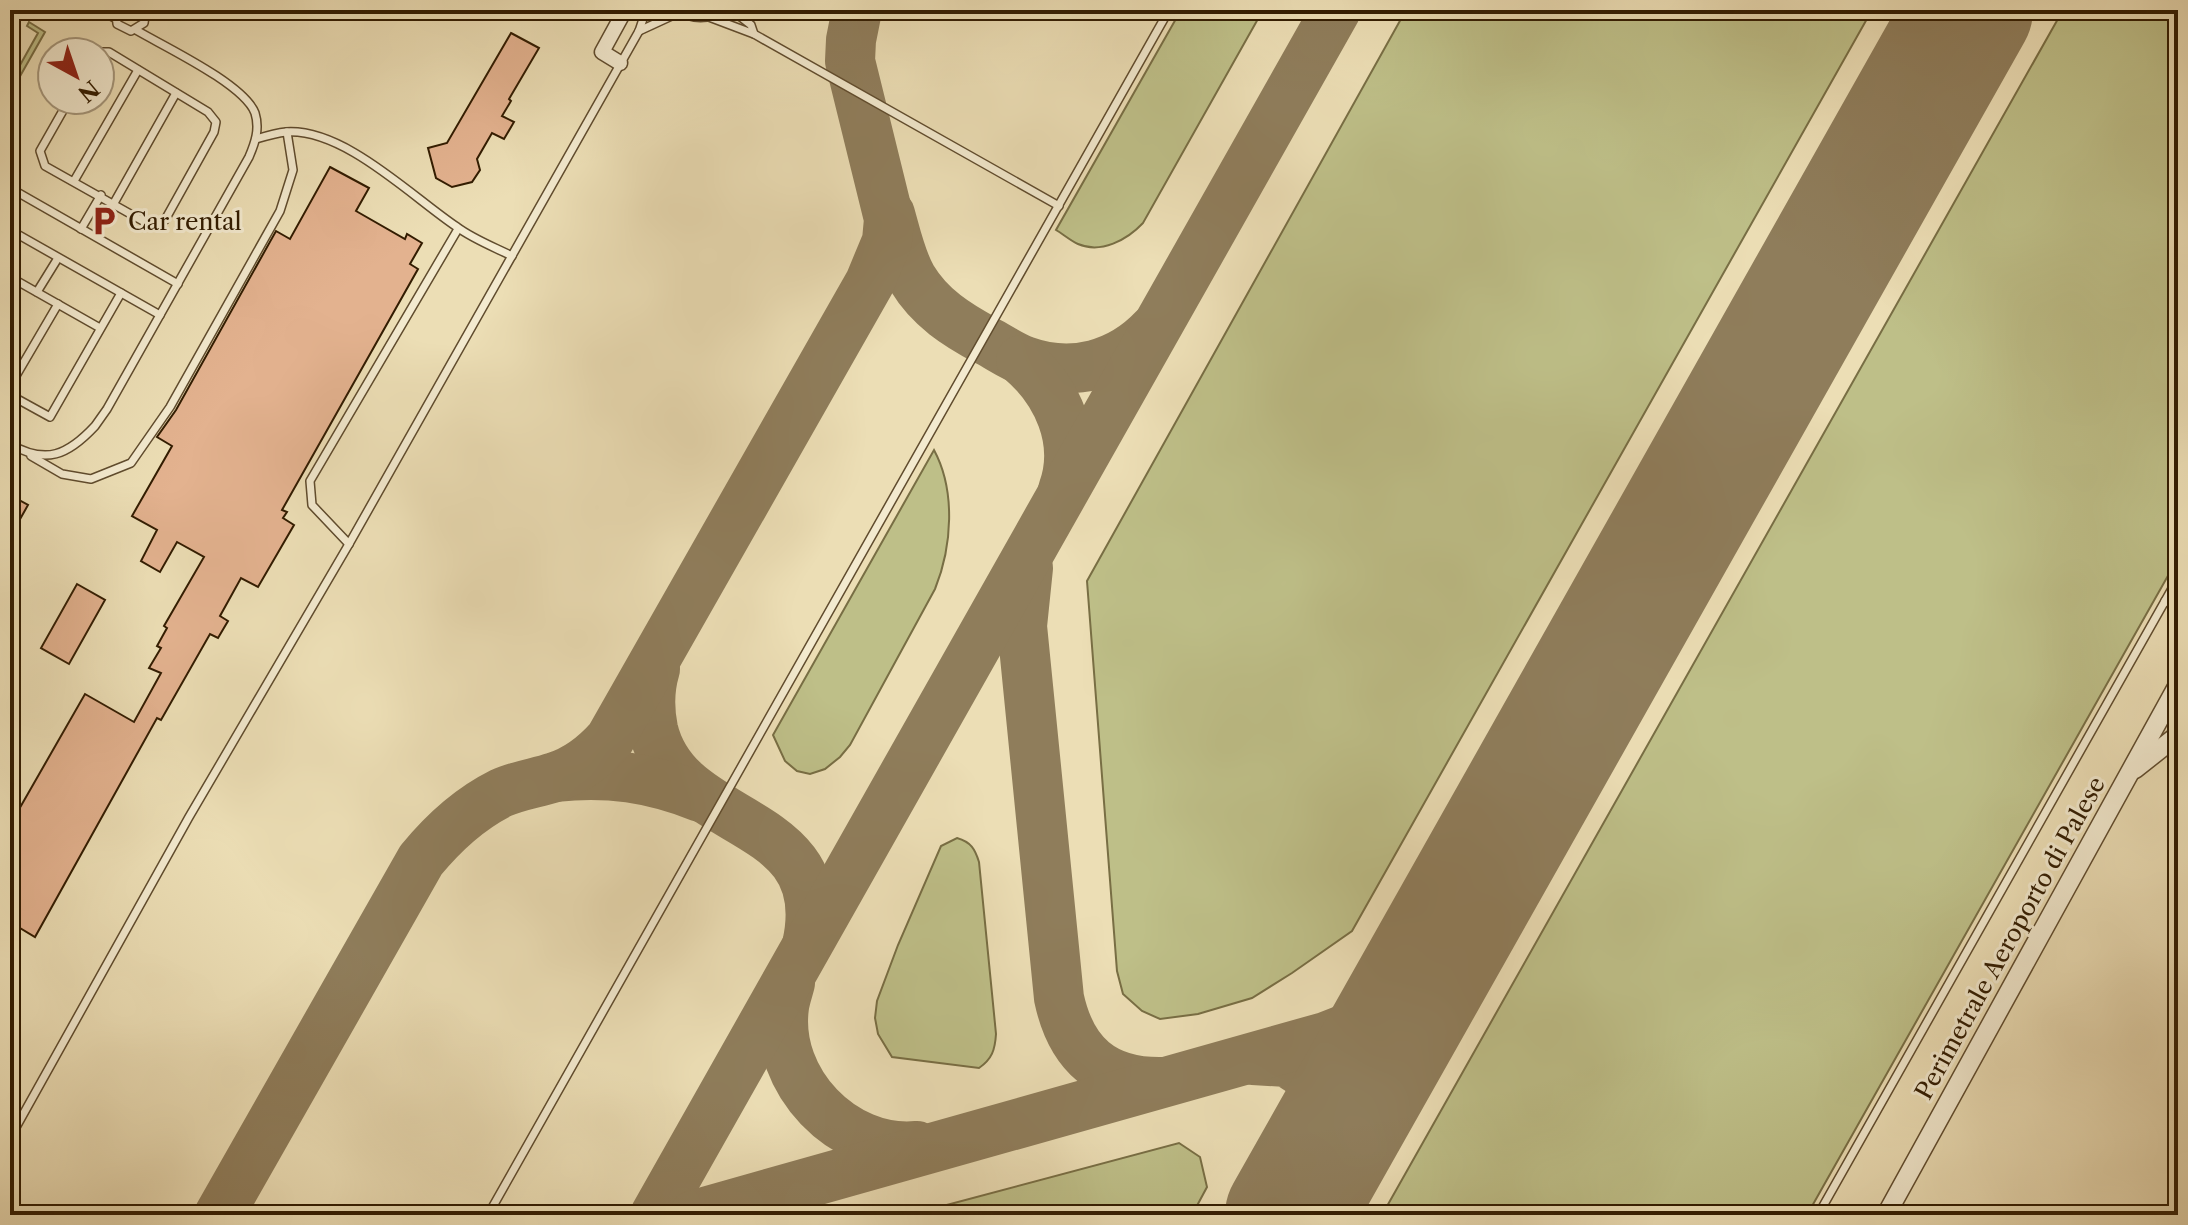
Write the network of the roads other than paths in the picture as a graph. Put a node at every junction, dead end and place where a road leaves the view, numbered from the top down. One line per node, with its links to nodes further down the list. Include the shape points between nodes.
1 (100, 10): 9 (lane)
2 (146, 10): 11 (lane, via 144,23)
3 (625, 10): 15 (street, via 602,52)
4 (646, 10): 12 (lane)
5 (726, 10): 10 (lane)
6 (737, 10): 13 (lane)
7 (1169, 10): 25 (lane)
8 (677, 11): 10 (lane); 12 (lane)
9 (116, 14): 11 (lane, via 121,28)
10 (709, 17): 13 (lane)
11 (136, 30): 20 (lane, via 238,90 255,113)
12 (639, 31): 15 (lane)
13 (754, 34): 25 (lane)
14 (116, 56): 16 (lane)
15 (620, 63): 29 (lane)
16 (138, 70): 17 (lane); 21 (lane)
17 (176, 93): 24 (lane); 24 (lane, via 216,122 165,220 150,225)
18 (60, 116): 21 (lane, via 40,151 45,166)
19 (287, 132): 20 (lane); 27 (lane, via 320,139 379,167); 42 (lane, via 293,170 280,211 170,407 131,463 91,479 62,474)
20 (256, 139): 32 (lane)
21 (74, 181): 23 (lane)
22 (10, 188): 26 (lane)
23 (101, 195): 24 (lane); 26 (lane)
24 (114, 203)
25 (1059, 206): 51 (lane)
26 (81, 229): 32 (lane)
27 (458, 229): 29 (lane); 43 (lane, via 310,481 312,505)
28 (10, 230): 30 (lane)
29 (512, 256): 43 (lane)
30 (58, 258): 34 (lane); 35 (lane)
31 (13, 278): 33 (lane); 34 (lane)
32 (178, 284): 37 (lane)
33 (10, 291)
34 (37, 292): 36 (lane)
35 (121, 293): 37 (lane); 38 (lane)
36 (58, 304): 38 (lane); 39 (lane)
37 (160, 315): 42 (lane, via 107,409 82,440 57,454)
38 (100, 328): 40 (lane, via 50,417)
39 (10, 386)
40 (10, 395)
41 (10, 444): 42 (lane)
42 (25, 453)
43 (349, 544): 50 (lane)
44 (2178, 578): 45 (lane)
45 (2165, 601): 46 (lane); 52 (lane)
46 (2178, 608)
47 (2178, 685): 49 (street, Perimetrale Aeroporto di Palese)
48 (2178, 735): 49 (street)
49 (2127, 775): 53 (street, Perimetrale Aeroporto di Palese)
50 (10, 1138)
51 (488, 1215)
52 (1818, 1215)
53 (1886, 1215)

